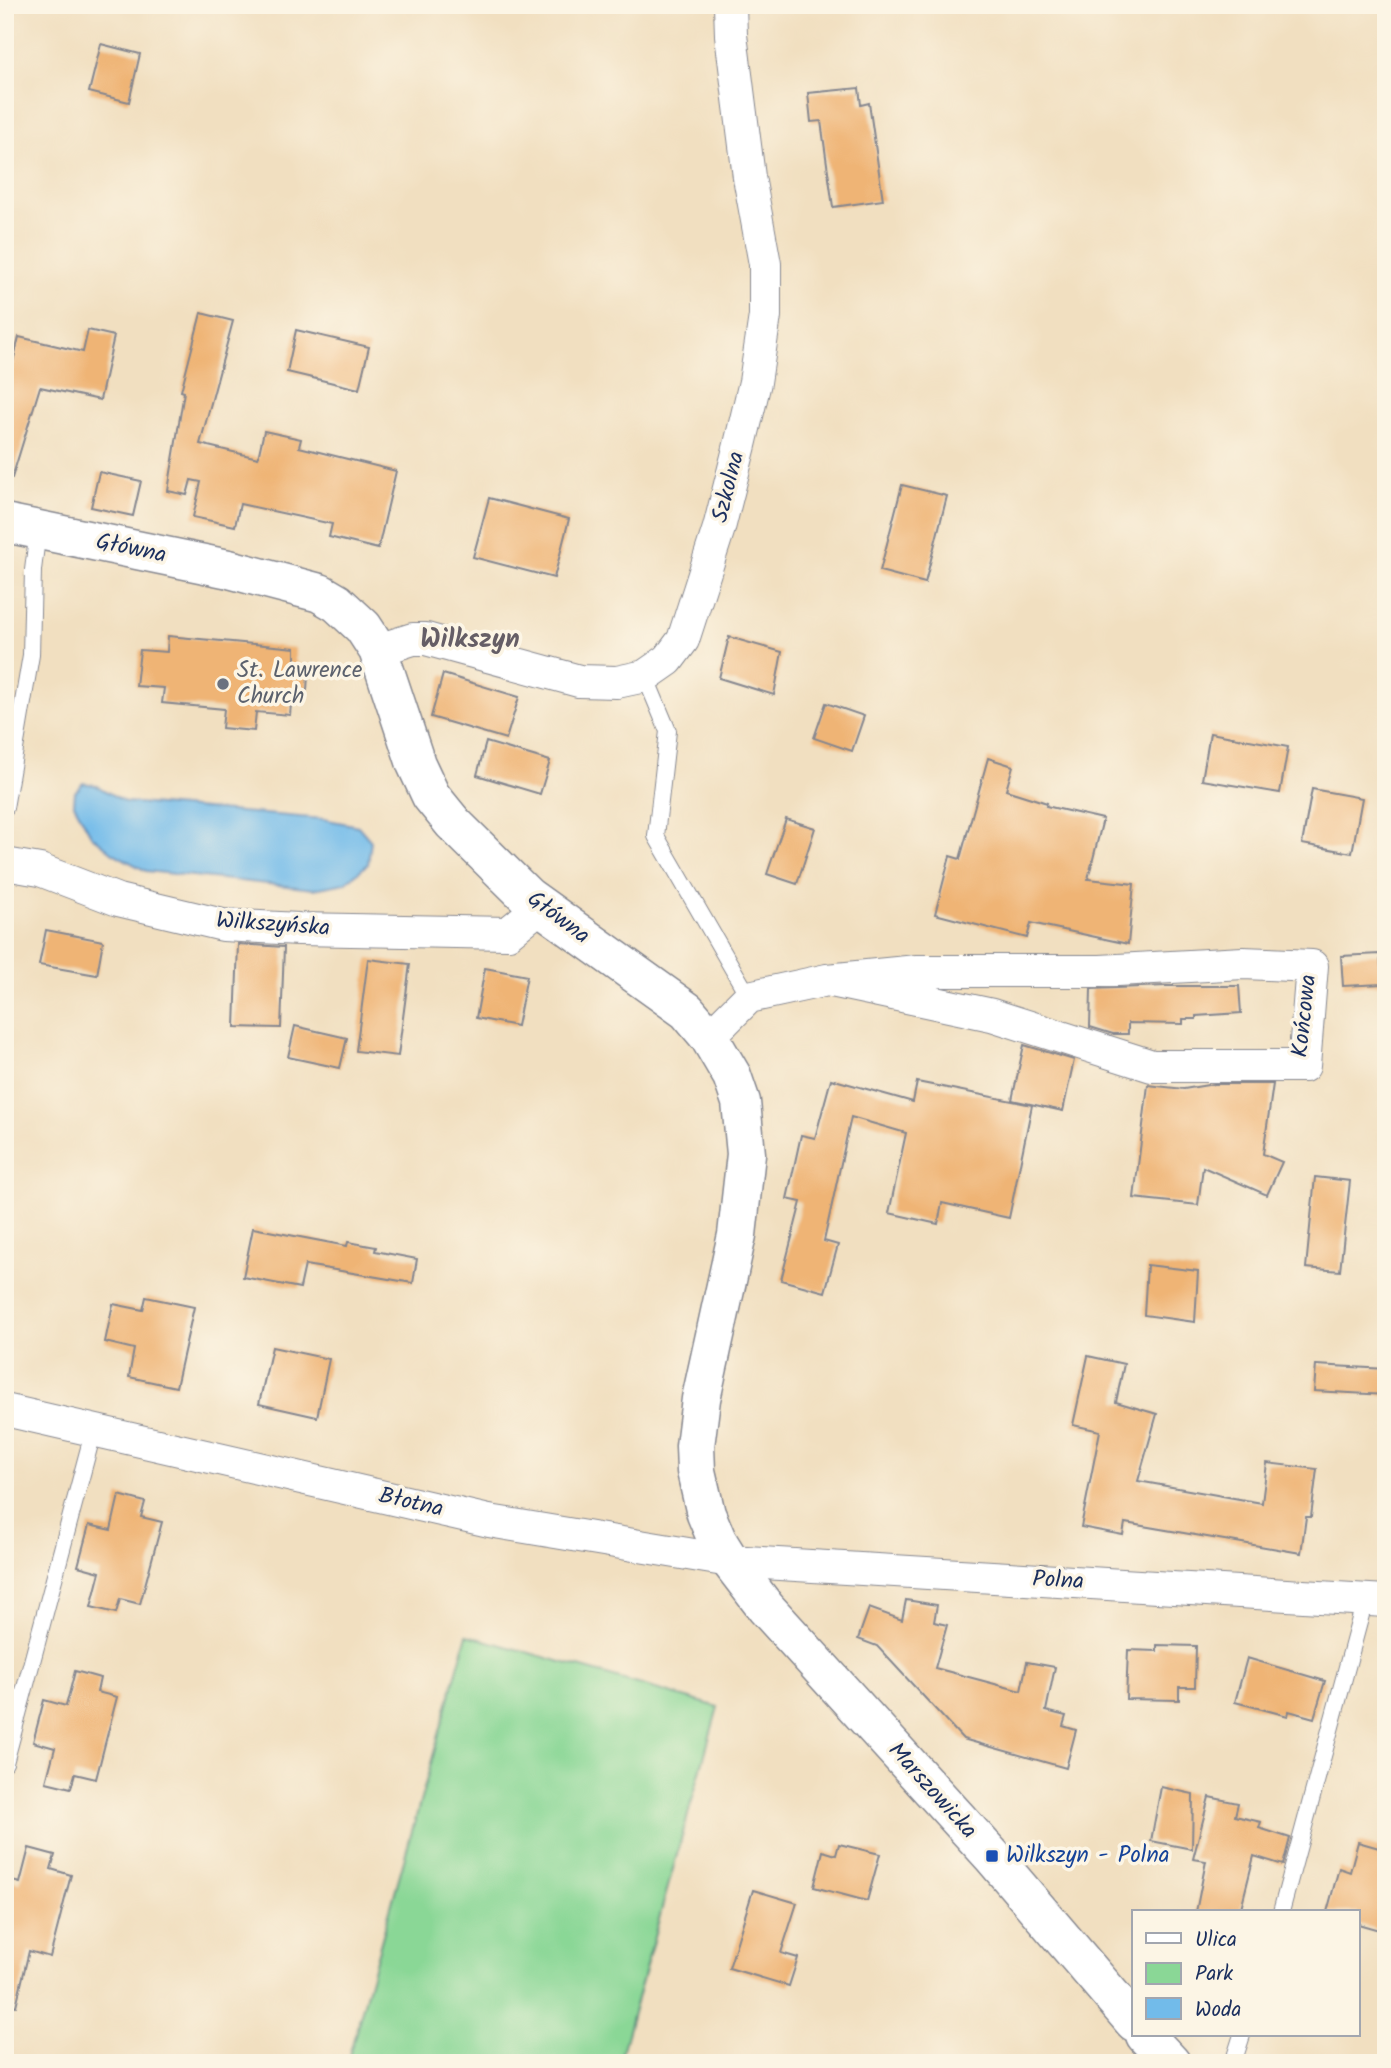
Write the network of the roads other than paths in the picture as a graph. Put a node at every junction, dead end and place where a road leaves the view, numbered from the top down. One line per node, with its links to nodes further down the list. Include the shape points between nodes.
1 (730, 5): 4 (street, Szkolna, via 749,177 765,264 765,316 740,445 695,609 683,640 668,660)
2 (22, 527): 3 (street, Główna, via 229,569 320,593 352,614); 5 (lane, via 33,570 31,655)
3 (379, 650): 4 (street, Szkolna, via 426,639 579,681 617,682); 7 (street, Główna, via 408,743 431,796 469,840)
4 (645, 676): 9 (lane, via 668,731 656,836)
5 (5, 808)
6 (5, 864): 7 (street, Wilkszyńska, via 40,870 118,900 223,925 508,933)
7 (541, 906): 10 (street, Główna, via 687,1011)
8 (827, 980): 8 (street, Końcowa, via 992,1015 1152,1066 1304,1066 1312,966 1243,963 1100,971 917,971); 9 (street, Końcowa)
9 (749, 997): 10 (street)
10 (709, 1037): 13 (street, Główna, via 741,1102 747,1154 737,1235 695,1446 706,1514)
11 (5, 1410): 12 (street, Błotna)
12 (94, 1429): 13 (street, Błotna, via 489,1521); 15 (lane)
13 (730, 1561): 14 (street, Polna); 17 (street, Marszowicka)
14 (1376, 1601): 16 (lane)
15 (5, 1763)
16 (1282, 1910)
17 (1132, 2020)
18 (1146, 2036): 20 (street)
19 (1242, 2036): 21 (lane)
20 (1171, 2063)
21 (1233, 2063)

